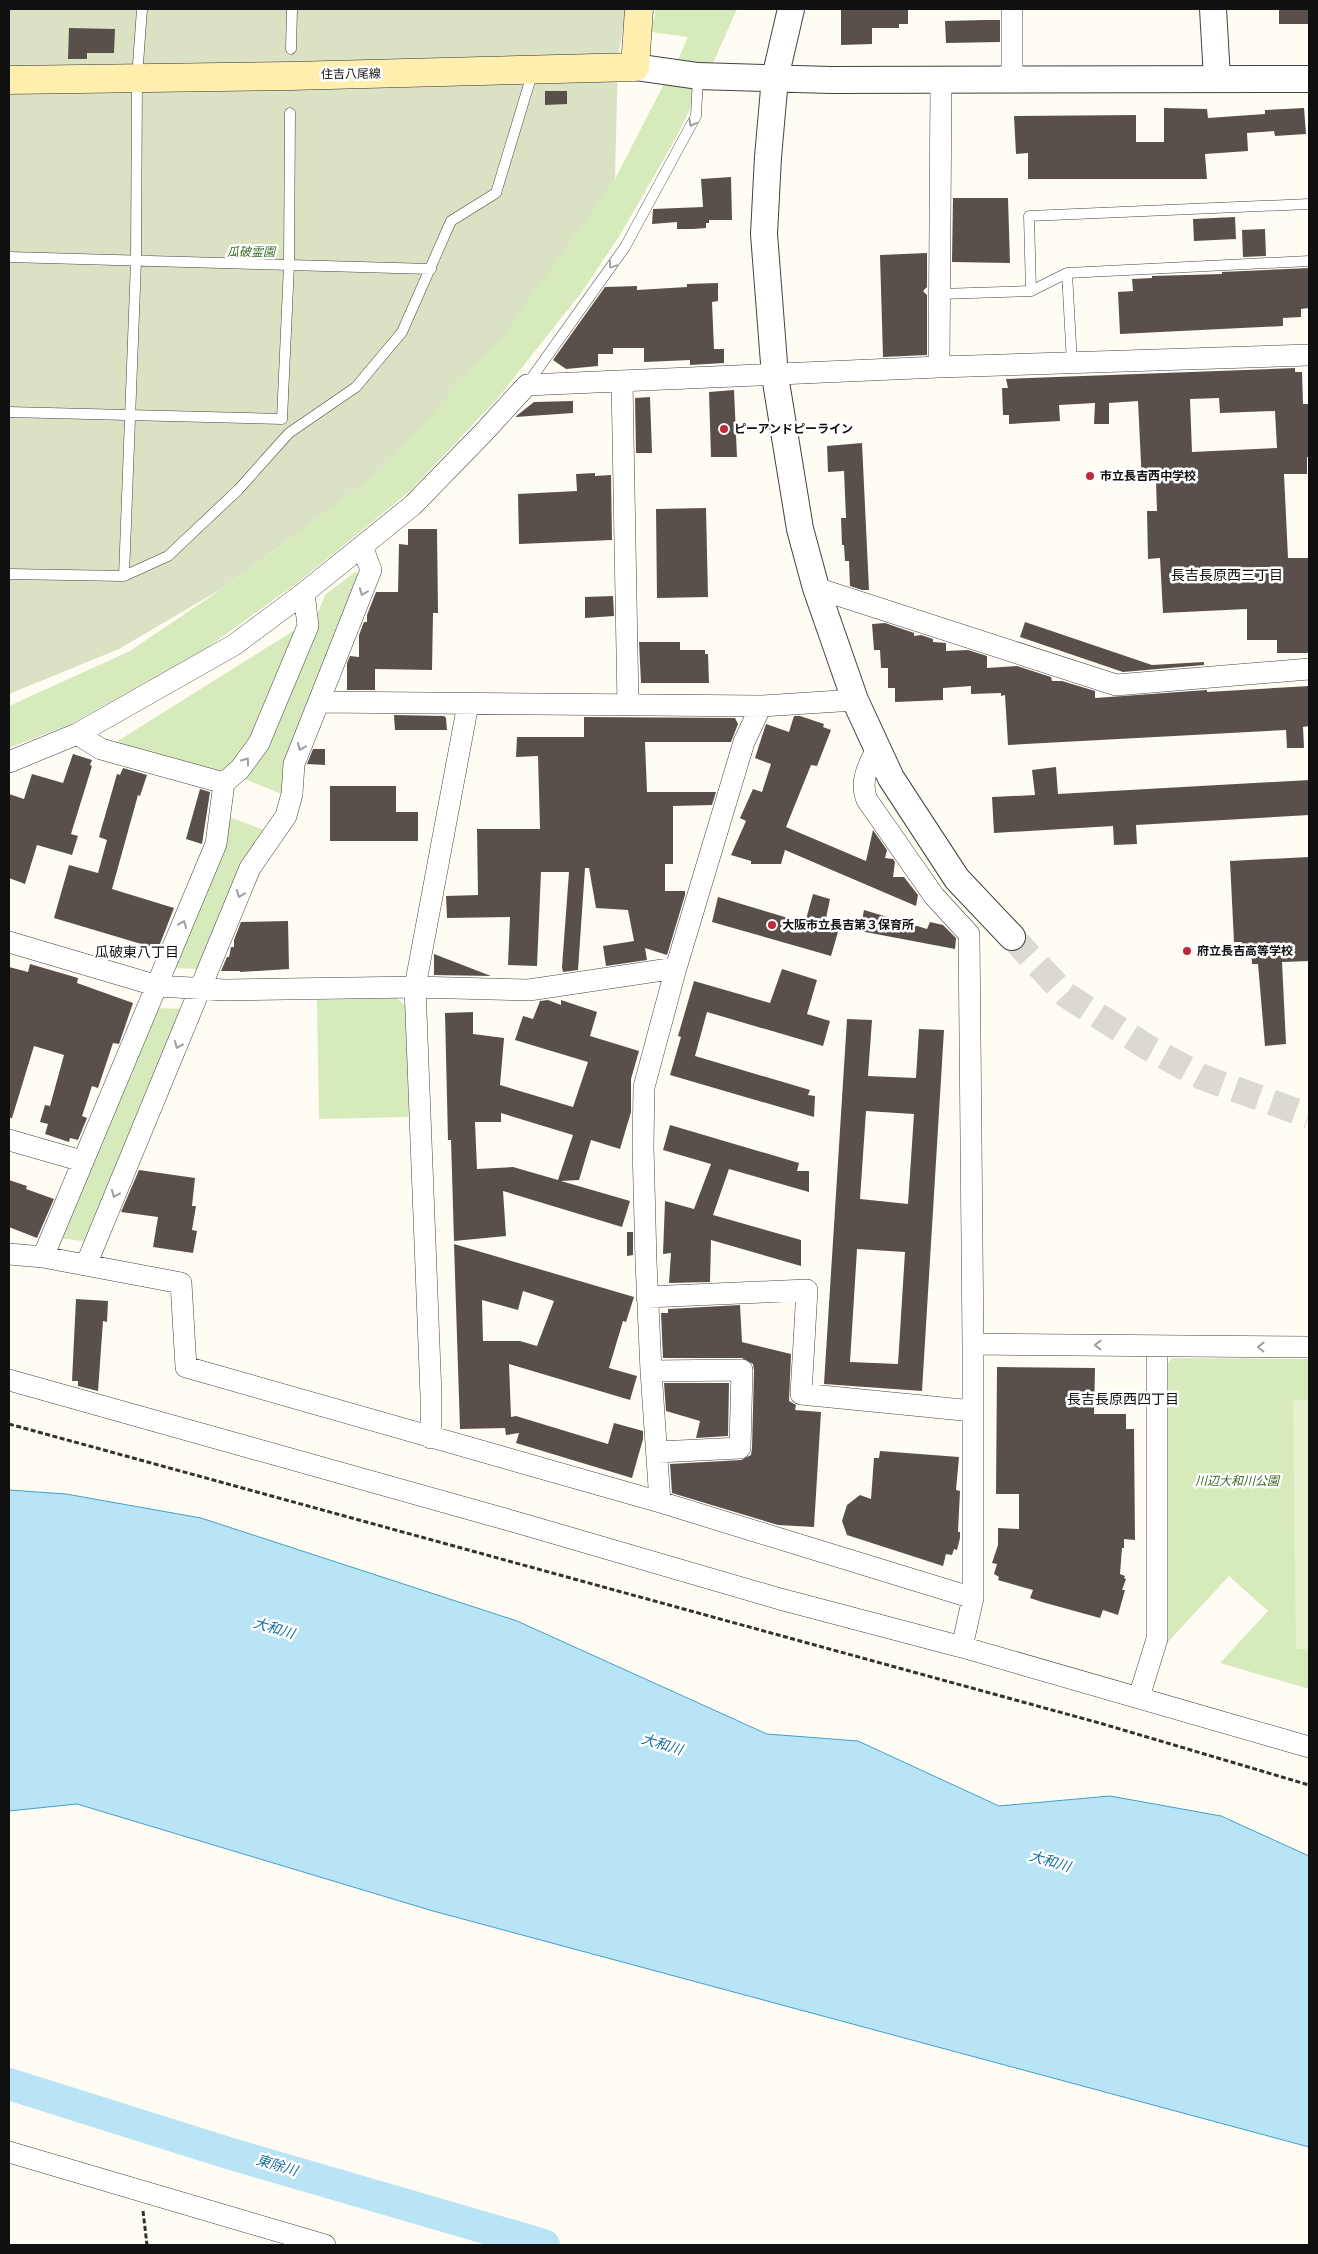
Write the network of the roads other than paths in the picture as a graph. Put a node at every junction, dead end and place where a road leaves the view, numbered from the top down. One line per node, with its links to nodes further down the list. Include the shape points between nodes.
1 (142, 9): 11 (lane)
2 (292, 9): 7 (lane)
3 (639, 9): 8 (main road)
4 (791, 9): 12 (street)
5 (1012, 9): 13 (street)
6 (1213, 9): 14 (street)
7 (290, 49)
8 (635, 67): 9 (main road, 住吉八尾線); 10 (street)
9 (534, 70): 11 (main road, 住吉八尾線); 24 (lane, via 496,193 451,221)
10 (698, 76): 12 (street); 33 (lane, one-way to 33, via 696,116 625,246)
11 (137, 78): 16 (main road, 住吉八尾線); 21 (lane)
12 (776, 78): 17 (street); 31 (street, via 764,234)
13 (1012, 78): 14 (street); 17 (street)
14 (1216, 78): 15 (street)
15 (1309, 79)
16 (9, 80)
17 (941, 81): 27 (street)
18 (290, 113): 23 (lane)
19 (1309, 204): 26 (lane, via 1029,216)
20 (9, 257): 21 (lane)
21 (136, 260): 23 (lane); 35 (lane)
22 (1309, 261): 25 (lane)
23 (289, 265): 24 (lane); 35 (lane, via 282,419)
24 (430, 269): 38 (lane, via 402,332 356,387 289,433 238,490 168,556)
25 (1067, 273): 26 (lane); 29 (lane)
26 (1031, 291): 27 (lane)
27 (940, 294): 30 (street)
28 (1309, 355): 29 (street)
29 (1072, 363): 30 (street)
30 (939, 368): 31 (street)
31 (775, 376): 32 (street); 39 (street, via 800,529)
32 (622, 381): 33 (street); 45 (street)
33 (527, 385): 36 (street, via 412,505)
34 (9, 412): 35 (lane)
35 (132, 415): 38 (lane)
36 (362, 546): 40 (street); 43 (street, one-way to 43, via 371,570)
37 (9, 574): 38 (lane)
38 (124, 576)
39 (816, 588): 41 (street, via 1116,685); 42 (street)
40 (304, 593): 47 (street, via 234,645); 50 (street, one-way to 40, via 240,769 259,743 308,626)
41 (1309, 669)
42 (855, 700): 46 (street); 48 (street)
43 (320, 702): 44 (street); 56 (street, one-way to 56, via 294,764 292,794 286,816 250,868)
44 (468, 704): 45 (street); 55 (street)
45 (628, 705): 46 (street)
46 (761, 706): 53 (street, via 744,742)
47 (77, 734): 49 (street); 50 (street, via 101,749)
48 (877, 748): 51 (street, via 890,778 957,879); 63 (street, via 864,785 867,800 934,896 969,934)
49 (9, 762)
50 (224, 783): 54 (street, one-way to 50, via 216,844)
51 (1012, 937)
52 (9, 942): 54 (street)
53 (676, 968): 55 (street, via 529,990); 62 (street, via 644,1086)
54 (158, 986): 56 (street); 58 (street)
55 (415, 987): 56 (street); 69 (street)
56 (202, 988): 61 (street, one-way to 61)
57 (9, 1140): 58 (street)
58 (82, 1161): 60 (street)
59 (9, 1254): 60 (street)
60 (43, 1257): 61 (street)
61 (86, 1265): 69 (street, via 181,1284 186,1367)
62 (647, 1298): 66 (street); 68 (street, via 808,1290 801,1394)
63 (973, 1344): 64 (street, one-way to 63); 68 (street)
64 (1157, 1346): 65 (street, one-way to 64); 74 (street, via 1157,1639)
65 (1309, 1347)
66 (651, 1371): 70 (street); 70 (street, via 742,1370 740,1448)
67 (9, 1380): 73 (street, via 780,1599)
68 (973, 1411): 72 (street)
69 (430, 1438): 71 (street)
70 (658, 1452): 71 (street)
71 (660, 1502): 72 (street)
72 (973, 1598): 73 (street)
73 (962, 1647): 74 (street)
74 (1139, 1697): 75 (street)
75 (1309, 1747)
76 (9, 2152): 77 (street)
77 (325, 2245)

